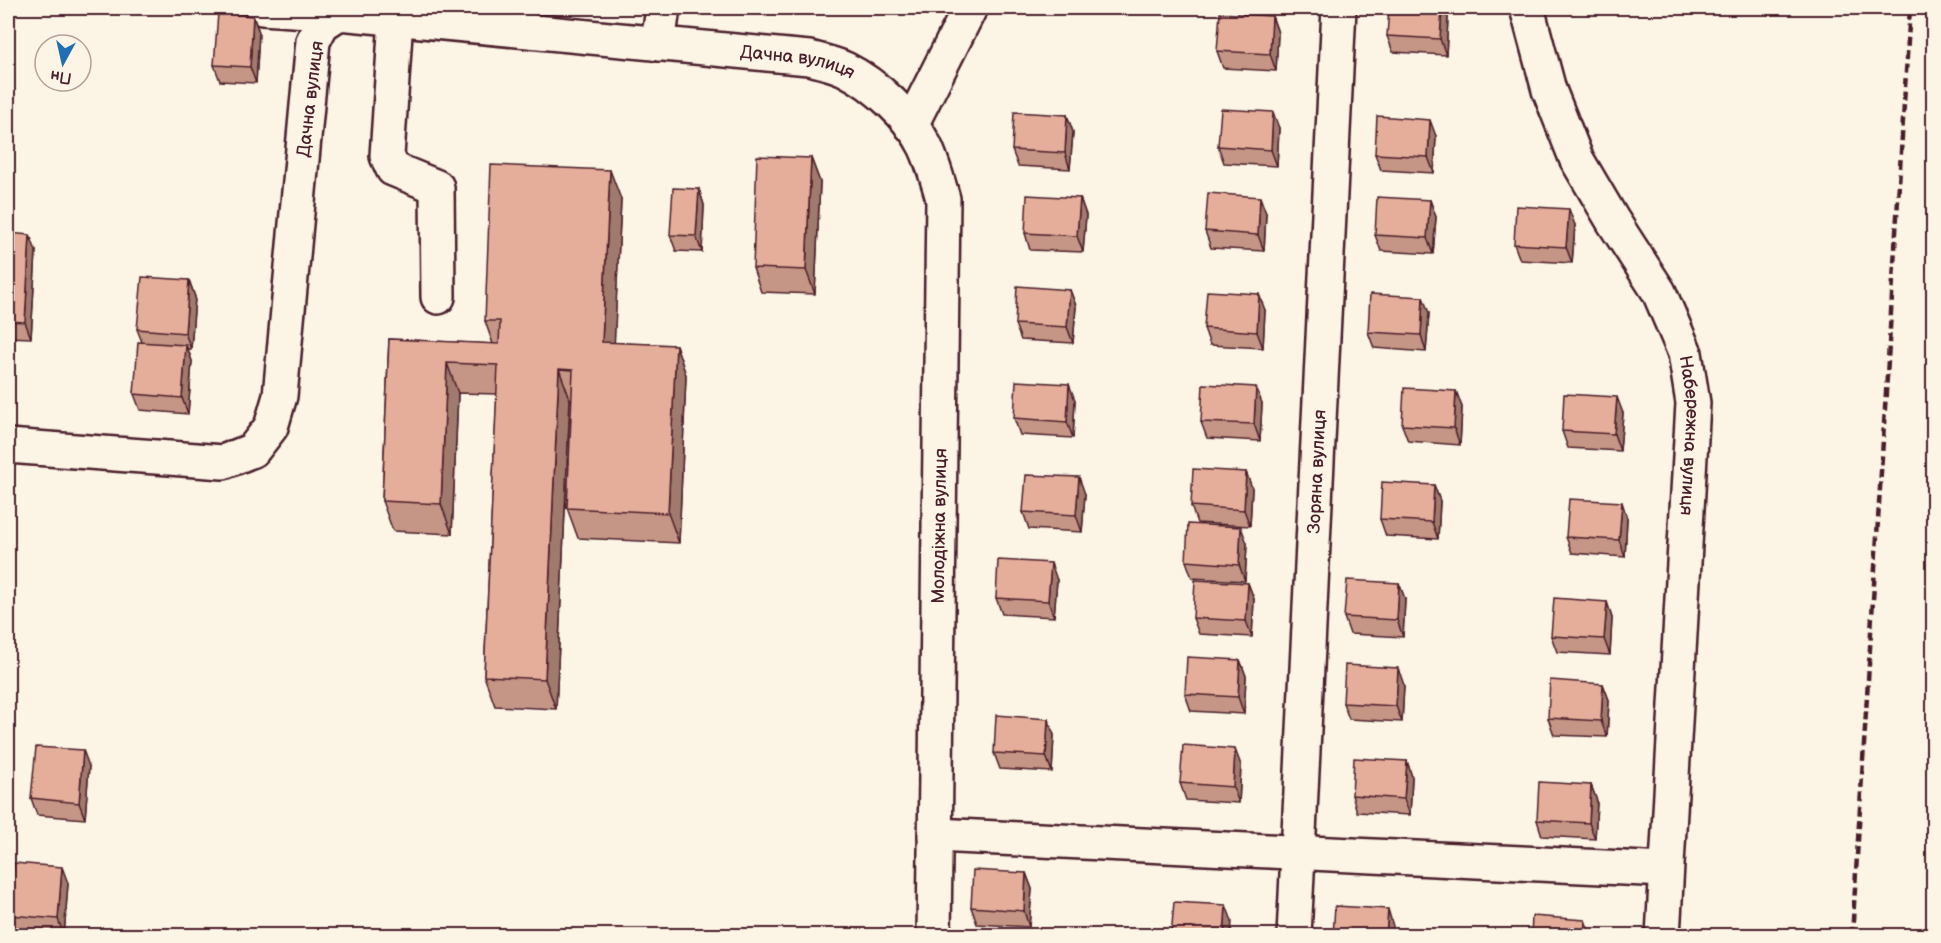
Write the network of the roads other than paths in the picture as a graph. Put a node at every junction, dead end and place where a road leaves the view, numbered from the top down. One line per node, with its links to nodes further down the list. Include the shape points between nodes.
1 (262, 8): 6 (street)
2 (663, 8): 8 (street)
3 (970, 8): 9 (street)
4 (1339, 8): 13 (street, Зоряна вулиця)
5 (1527, 8): 14 (street, Набережна вулиця, via 1549,90 1576,158 1659,292 1685,353 1693,403)
6 (339, 13): 7 (street, Дачна вулиця); 11 (street, Дачна вулиця, via 322,24 313,41 280,396 271,427 253,450 223,462)
7 (385, 13): 8 (street, Дачна вулиця); 10 (street, via 387,156 393,169 437,187)
8 (658, 44): 9 (street, Дачна вулиця, via 809,58 845,69 882,93)
9 (911, 124): 12 (street, Молодіжна вулиця, via 935,169 943,199)
10 (438, 297)
11 (8, 446)
12 (935, 835): 13 (street); 15 (street, Молодіжна вулиця)
13 (1299, 854): 14 (street); 16 (street, Зоряна вулиця)
14 (1666, 870): 17 (street, Набережна вулиця)
15 (934, 936)
16 (1294, 936)
17 (1663, 936)

